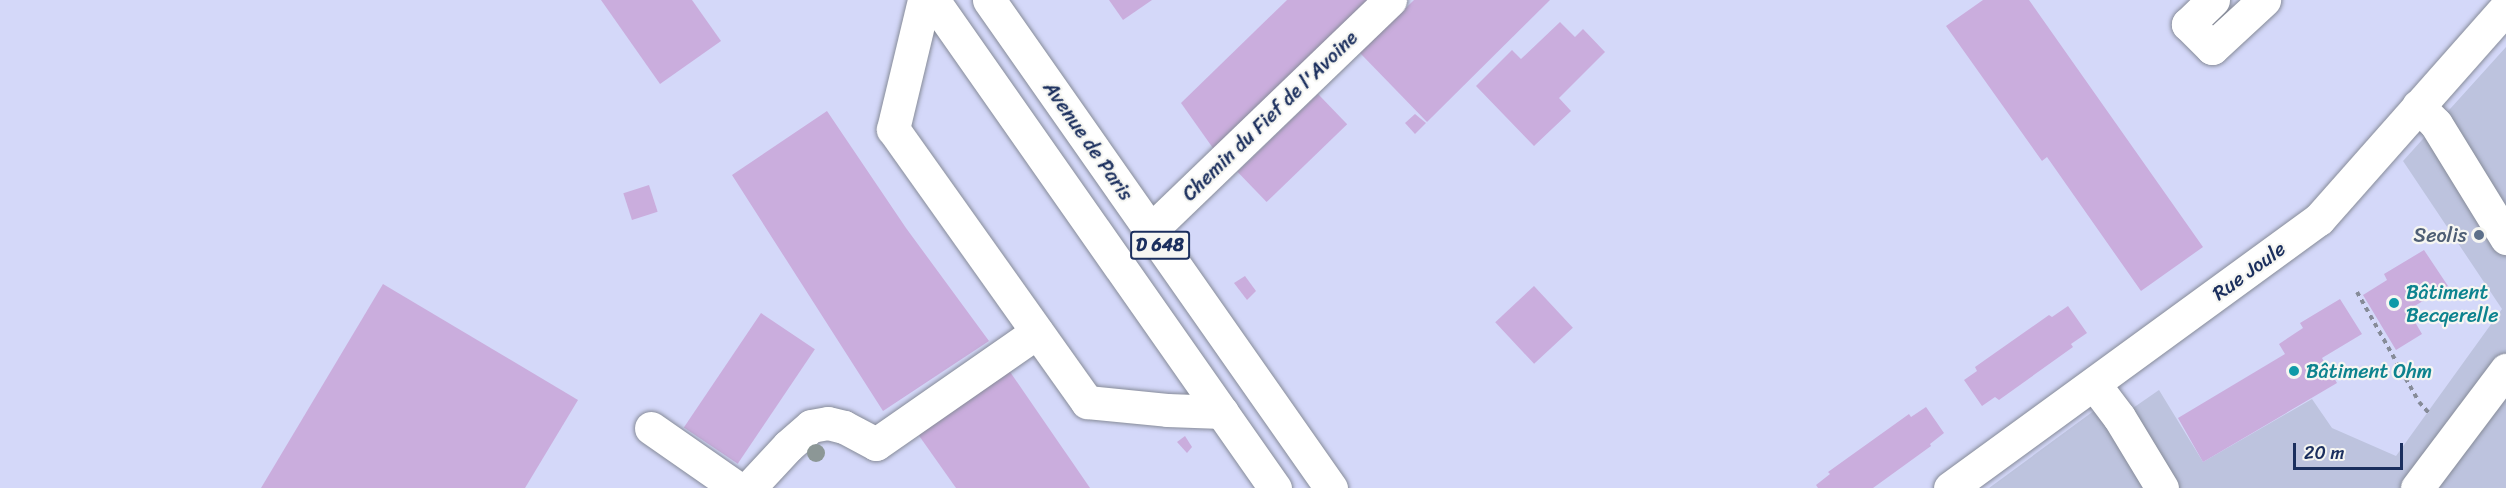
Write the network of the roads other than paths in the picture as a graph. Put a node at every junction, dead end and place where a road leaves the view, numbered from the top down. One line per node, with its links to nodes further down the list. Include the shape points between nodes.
1 (924, 0): 11 (main road, via 893,129)
2 (933, 0): 14 (main road, D 648)
3 (989, 0): 9 (main road, Avenue de Paris / D 648)
4 (1390, 0): 9 (main road, Chemin du Fief de l'Avoine)
5 (2213, 0): 6 (main road, via 2187,24 2212,48)
6 (2264, 0)
7 (2506, 8): 8 (main road, Rue Joule)
8 (2418, 106): 10 (main road, via 2436,124); 13 (main road, Rue Joule, via 2319,219)
9 (1150, 231): 19 (main road, Avenue de Paris / D 648)
10 (2506, 238)
11 (1037, 332): 14 (main road, via 1087,402); 17 (main road, via 876,444 844,427 828,423 811,426)
12 (2506, 370): 22 (main road)
13 (2094, 384): 20 (main road, Rue Joule); 21 (main road)
14 (1222, 412): 18 (main road, D 648)
15 (651, 428): 16 (main road)
16 (737, 488)
17 (749, 488)
18 (1275, 488)
19 (1331, 488)
20 (1950, 488)
21 (2162, 488)
22 (2417, 488)

